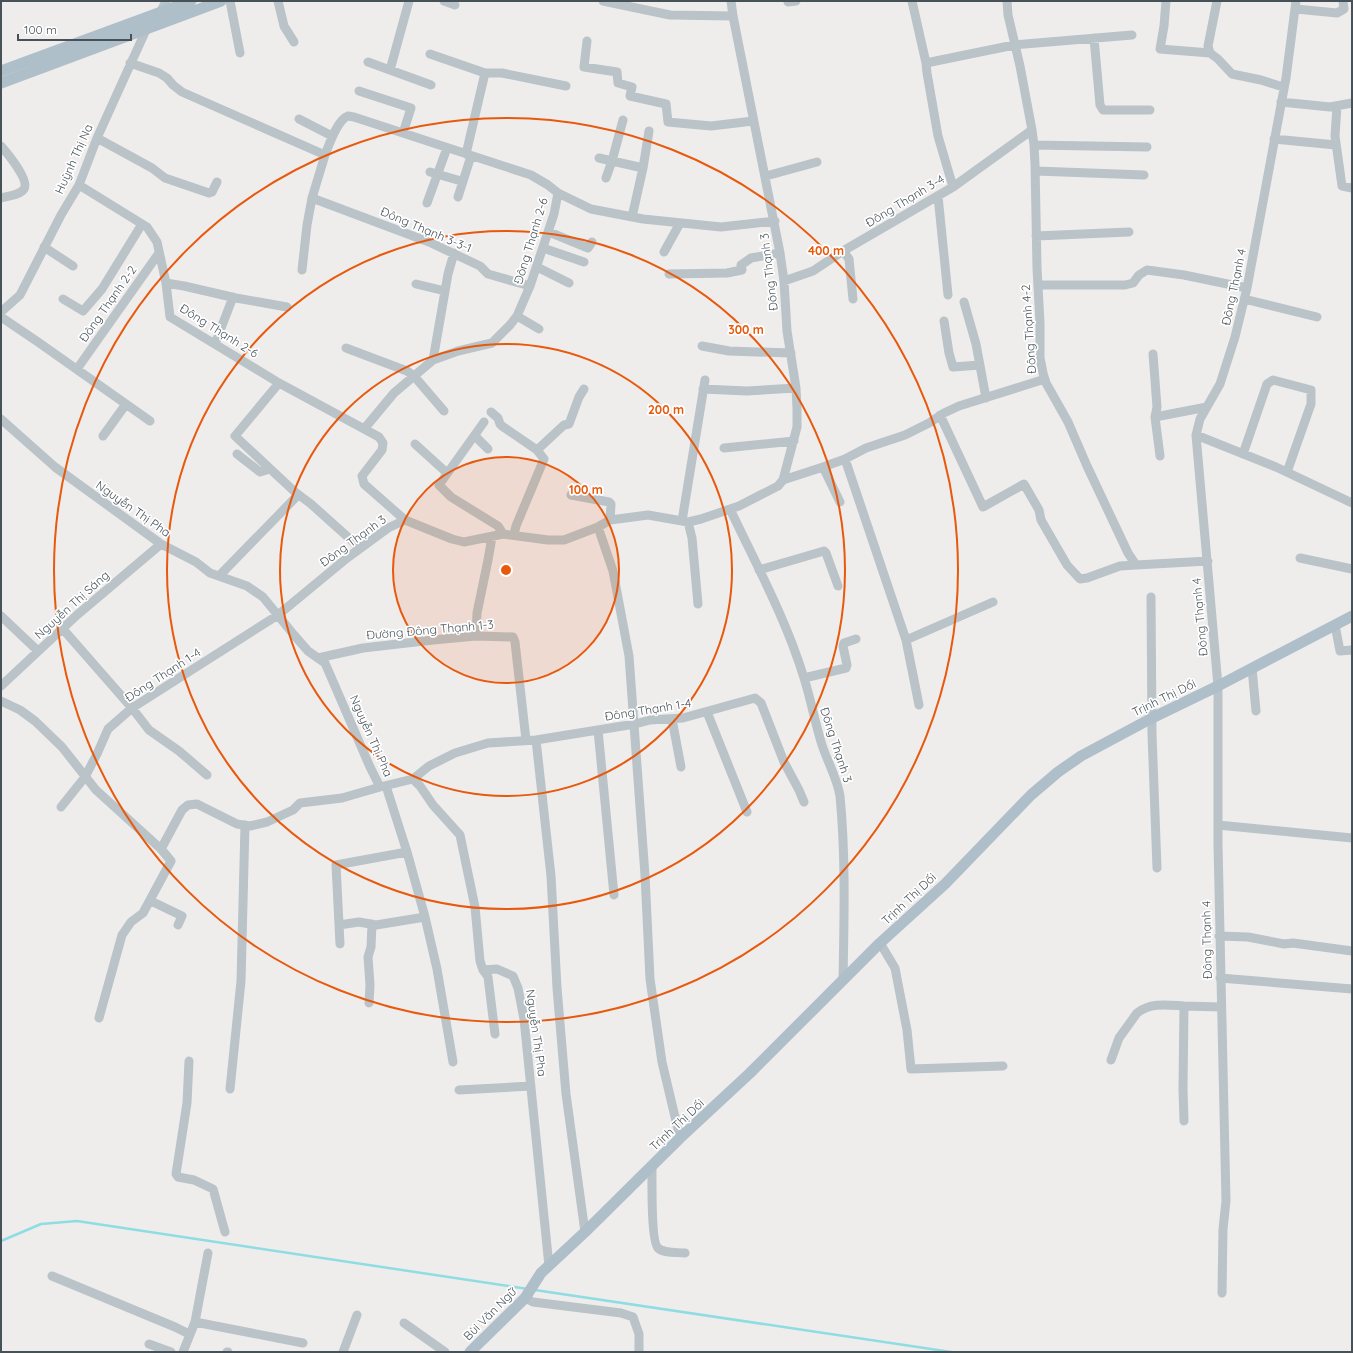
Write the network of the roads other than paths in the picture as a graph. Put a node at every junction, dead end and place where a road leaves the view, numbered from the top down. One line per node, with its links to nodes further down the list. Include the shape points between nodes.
1 (166, 1): 17 (street)
2 (191, 1): 17 (main road)
3 (221, 1): 19 (main road)
4 (230, 1): 25 (street)
5 (278, 1): 23 (street, via 284,26)
6 (409, 1): 31 (street)
7 (444, 1): 16 (street)
8 (603, 1): 18 (street, via 670,15)
9 (731, 1): 18 (street, Đông Thạnh 3)
10 (912, 1): 30 (street)
11 (1007, 1): 24 (street, Đông Thạnh 4-2)
12 (1166, 1): 26 (street, via 1160,49)
13 (1218, 1): 26 (street, via 1208,46)
14 (1343, 1): 15 (street, via 1344,9 1337,13)
15 (1296, 5): 37 (street, Đông Thạnh 4)
16 (455, 6)
17 (160, 13): 32 (main road)
18 (733, 16): 45 (street, Đông Thạnh 3)
19 (146, 30): 29 (street, Huỳnh Thị Na); 34 (main road)
20 (1132, 35): 21 (street)
21 (1094, 38): 24 (street); 42 (street, via 1100,105 1103,110)
22 (587, 41): 45 (street, via 584,66 617,72 618,82 632,87 630,96 666,104 668,122 711,126)
23 (294, 42)
24 (1014, 45): 30 (street); 46 (street, Đông Thạnh 4-2)
25 (240, 53)
26 (1210, 53): 37 (street, via 1232,74)
27 (430, 54): 33 (street)
28 (368, 62): 31 (street)
29 (130, 63): 50 (street, Huỳnh Thị Na); 57 (street, via 159,73 182,92)
30 (926, 63): 71 (street, via 938,136)
31 (390, 70): 35 (street)
32 (1, 72)
33 (485, 73): 36 (street, via 502,73); 58 (street)
34 (1, 84)
35 (432, 85)
36 (566, 86)
37 (1283, 87): 39 (street, Đông Thạnh 4)
38 (359, 91): 48 (street, via 410,108)
39 (1281, 102): 41 (street); 51 (street, Đông Thạnh 4)
40 (1352, 103): 41 (street)
41 (1337, 106): 53 (street)
42 (1150, 110)
43 (299, 120): 49 (street)
44 (623, 120): 60 (street)
45 (754, 121): 66 (street, Đông Thạnh 3)
46 (1032, 130): 52 (street, Đông Thạnh 4-2); 71 (street, Đông Thạnh 3-4)
47 (649, 131): 62 (street)
48 (403, 133): 49 (street, Đông Thạnh 2-6, via 348,116); 56 (street, Đông Thạnh 2-6)
49 (332, 136): 57 (street)
50 (97, 138): 69 (street, via 152,168 165,178 209,193); 70 (street, Huỳnh Thị Na)
51 (1274, 139): 53 (street); 105 (street, Đông Thạnh 4)
52 (1034, 145): 55 (street); 63 (street, Đông Thạnh 4-2)
53 (1336, 145): 72 (street, via 1342,186)
54 (1, 146): 76 (street, via 20,172 26,186 24,190)
55 (1147, 147)
56 (446, 148): 58 (street, Đông Thạnh 2-6); 64 (street)
57 (325, 155): 77 (street)
58 (468, 155): 68 (street); 73 (street, Đông Thạnh 2-6, via 531,176 548,184)
59 (599, 158): 60 (street)
60 (612, 160): 62 (street); 67 (street)
61 (817, 162): 66 (street)
62 (644, 168): 79 (street)
63 (1036, 171): 65 (street); 85 (street, Đông Thạnh 4-2)
64 (434, 173): 68 (street); 78 (street)
65 (1144, 174)
66 (766, 176): 80 (street, Đông Thạnh 3)
67 (606, 178)
68 (462, 181): 75 (street)
69 (217, 182)
70 (78, 185): 82 (street, Đông Thạnh 2-6); 87 (street, Huỳnh Thị Na)
71 (953, 187): 74 (street, Đông Thạnh 3-4)
72 (1352, 188)
73 (558, 193): 79 (street, via 591,209); 83 (street, Đông Thạnh 2-6)
74 (938, 196): 89 (street, Đông Thạnh 3-4); 107 (street)
75 (458, 197)
76 (1, 198)
77 (312, 198): 92 (street, Đông Thạnh 3-3-1); 97 (street)
78 (428, 203)
79 (632, 217): 81 (street)
80 (775, 221): 81 (street, via 722,227); 93 (street, Đông Thạnh 3)
81 (680, 223): 90 (street)
82 (142, 224): 91 (street, Đông Thạnh 2-6, via 157,242); 109 (street, via 102,289 83,311)
83 (549, 232): 86 (street, via 588,248); 88 (street, Đông Thạnh 2-6)
84 (1129, 232): 85 (street)
85 (1036, 236): 103 (street, Đông Thạnh 4-2)
86 (592, 242)
87 (44, 247): 95 (street); 114 (street, Huỳnh Thị Na, via 20,295)
88 (543, 248): 94 (street); 96 (street, Đông Thạnh 2-6)
89 (844, 251): 99 (street, Đông Thạnh 3-4, via 813,271); 110 (street, via 848,259)
90 (664, 252)
91 (159, 253): 100 (street, Đông Thạnh 2-6); 127 (street, Đông Thạnh 2-2)
92 (454, 253): 104 (street, Đông Thạnh 3-3-1, via 480,266 488,274); 106 (street)
93 (780, 253): 98 (street, via 751,258 741,265 742,270 727,273); 99 (street, Đông Thạnh 3)
94 (584, 262)
95 (73, 266)
96 (537, 267): 102 (street); 104 (street, Đông Thạnh 2-6)
97 (302, 270)
98 (669, 274)
99 (784, 281): 123 (street, Đông Thạnh 3)
100 (166, 283): 108 (street); 120 (street, Đông Thạnh 2-6, via 170,317)
101 (416, 284): 106 (street)
102 (569, 284)
103 (1038, 285): 105 (street, via 1125,284 1133,282 1139,274 1147,270); 129 (street, Đông Thạnh 4-2, via 1040,358)
104 (530, 286): 115 (street, Đông Thạnh 2-6)
105 (1247, 288): 111 (street, Đông Thạnh 4)
106 (445, 291): 125 (street)
107 (948, 295)
108 (233, 297): 113 (street); 120 (street)
109 (63, 299)
110 (853, 299)
111 (1244, 299): 117 (street); 135 (street, Đông Thạnh 4, via 1220,384)
112 (964, 302): 126 (street)
113 (287, 307)
114 (1, 312)
115 (517, 316): 119 (street); 125 (street, Đông Thạnh 2-6, via 492,343)
116 (1, 317): 127 (street)
117 (1317, 317)
118 (944, 321): 126 (street, via 953,367)
119 (539, 329)
120 (215, 344): 130 (street, Đông Thạnh 2-6)
121 (702, 346): 123 (street, via 729,351)
122 (346, 348): 128 (street)
123 (791, 353): 131 (street, Đông Thạnh 3)
124 (1153, 354): 139 (street, via 1157,407)
125 (434, 360): 128 (street, Đông Thạnh 2-6)
126 (980, 365): 133 (street)
127 (77, 369): 134 (street)
128 (414, 376): 136 (street); 143 (street, Đông Thạnh 2-6, via 394,393)
129 (1045, 379): 133 (street); 177 (street, Đông Thạnh 4-2)
130 (279, 383): 143 (street, Đông Thạnh 2-6); 157 (street, via 235,436)
131 (796, 388): 147 (street, Đông Thạnh 3, via 797,427); 168 (street, via 747,391 704,385)
132 (584, 389): 151 (street, via 569,424 564,425)
133 (986, 398): 138 (street)
134 (126, 404): 141 (street); 145 (street)
135 (1207, 407): 139 (street); 144 (street, Đông Thạnh 4, via 1200,419)
136 (444, 411)
137 (491, 412): 151 (street, via 502,426)
138 (940, 415): 155 (street, via 905,435 866,448); 177 (street, via 983,508 1024,484 1067,565 1080,579 1120,566)
139 (1155, 417): 154 (street)
140 (1, 419): 173 (street, Nguyễn Thị Pha, via 55,467)
141 (150, 421)
142 (484, 422): 146 (street)
143 (364, 429): 166 (street, Đông Thạnh 2-6, via 379,437 383,443 382,450 362,476 364,484)
144 (1196, 435): 153 (street); 176 (street, Đông Thạnh 4)
145 (103, 436)
146 (475, 436): 150 (street); 159 (street)
147 (794, 440): 149 (street); 160 (street, Đông Thạnh 3)
148 (415, 444): 159 (street)
149 (724, 448)
150 (488, 449)
151 (537, 450): 171 (street, via 544,458)
152 (236, 454): 157 (street, via 260,472)
153 (1243, 454): 158 (street); 158 (street, via 1267,384 1273,380 1311,390 1311,404)
154 (1160, 456)
155 (845, 459): 156 (street); 192 (street)
156 (823, 467): 160 (street); 163 (street)
157 (270, 469): 161 (street)
158 (1287, 472): 164 (street)
159 (447, 473): 170 (street, via 439,484 451,497 498,526)
160 (783, 480): 165 (street, Đông Thạnh 3, via 778,486)
161 (298, 495): 174 (street); 180 (street)
162 (571, 495): 167 (street, via 609,502)
163 (840, 502)
164 (1352, 503)
165 (730, 509): 168 (street, Đông Thạnh 3); 179 (street, Đông Thạnh 3)
166 (405, 520): 172 (street, Đông Thạnh 3, via 464,542); 174 (street, Đông Thạnh 3, via 388,528)
167 (610, 520): 168 (street, Đông Thạnh 3, via 648,515); 169 (street, Đông Thạnh 3)
168 (685, 522): 184 (street, via 692,538)
169 (598, 527): 171 (street, Đông Thạnh 3, via 564,540); 207 (street, via 613,571 630,656)
170 (503, 534): 171 (street, Đông Thạnh 3); 172 (street, Đông Thạnh 3)
171 (514, 535)
172 (492, 537): 190 (street, via 477,613)
173 (161, 544): 180 (street, Nguyễn Thị Pha); 189 (street, Nguyễn Thị Sáng)
174 (360, 548): 185 (street, Đông Thạnh 3)
175 (1300, 558): 178 (street)
176 (1208, 562): 177 (street); 199 (street, Đông Thạnh 4)
177 (1136, 565)
178 (1352, 569)
179 (759, 570): 181 (street, via 824,551); 197 (street, Đông Thạnh 3, via 782,618)
180 (219, 576): 185 (street, Nguyễn Thị Pha, via 247,586 263,597)
181 (838, 586)
182 (1151, 597): 205 (street)
183 (993, 602): 192 (street)
184 (698, 604)
185 (278, 615): 195 (street, Nguyễn Thị Pha); 202 (street, Đông Thạnh 1-4)
186 (1, 616): 194 (street)
187 (1352, 616): 188 (main road, Trịnh Thị Dối)
188 (1335, 625): 193 (street, via 1340,652); 196 (main road, Trịnh Thị Dối)
189 (62, 628): 194 (street, Nguyễn Thị Sáng); 202 (street)
190 (476, 636): 195 (street, Đường Đông Thạnh 1-3, via 363,648); 209 (street, Đường Đông Thạnh 1-3, via 513,637)
191 (856, 639): 197 (street, via 844,643 846,668)
192 (906, 640): 201 (street)
193 (1352, 650)
194 (38, 651): 198 (street, Nguyễn Thị Sáng)
195 (318, 658): 215 (street, Nguyễn Thị Pha, via 325,662 370,767)
196 (1252, 668): 199 (main road, Trịnh Thị Dối); 203 (street)
197 (804, 678): 237 (street, Đông Thạnh 3, via 822,746 840,796 844,866)
198 (1, 686)
199 (1218, 686): 205 (main road, Trịnh Thị Dối); 220 (street, Đông Thạnh 4)
200 (1, 701): 213 (street, via 35,721 62,747)
201 (919, 705)
202 (132, 708): 212 (street, via 149,730); 213 (street, Đông Thạnh 1-4, via 108,729)
203 (1256, 711)
204 (707, 712): 206 (street, Đông Thạnh 1-4); 216 (street, Đông Thạnh 1-4, via 755,698 761,703 784,762); 218 (street)
205 (1152, 718): 224 (street); 232 (main road, Trịnh Thị Dối, via 1081,756 1058,772 1031,795 945,884)
206 (672, 719): 207 (street, Đông Thạnh 1-4); 211 (street)
207 (635, 724): 208 (street, Đông Thạnh 1-4); 252 (street, via 650,979 662,1062)
208 (598, 730): 210 (street, Đông Thạnh 1-4); 225 (street)
209 (526, 740): 210 (street, Đông Thạnh 1-4); 214 (street, Đông Thạnh 1-4, via 488,743 455,753 429,766)
210 (536, 740): 255 (street, via 551,876 566,1094)
211 (681, 767)
212 (207, 775)
213 (85, 777): 217 (street, Đông Thạnh 1-4); 222 (street)
214 (413, 779): 215 (street, Nguyễn Thị Pha); 235 (street, via 460,835 475,907)
215 (383, 786): 219 (street, via 342,798 300,803 293,810 267,822); 223 (street)
216 (804, 802)
217 (61, 806)
218 (747, 812)
219 (245, 825): 222 (street, via 237,824 197,804 188,806 182,810); 249 (street, via 241,980)
220 (1218, 825): 221 (street); 231 (street, Đông Thạnh 4)
221 (1352, 838)
222 (161, 850): 226 (street, via 170,861)
223 (407, 852): 227 (street); 230 (street, via 336,865)
224 (1158, 868)
225 (614, 895)
226 (151, 900): 229 (street, via 182,916); 242 (street, via 143,913 131,922 122,935)
227 (425, 917): 228 (street); 246 (street)
228 (372, 924): 230 (street, via 359,922); 239 (street, via 368,956)
229 (178, 925)
230 (339, 926): 233 (street)
231 (1220, 936): 234 (street, via 1248,937 1284,944); 236 (street, Đông Thạnh 4)
232 (880, 943): 237 (main road, Trịnh Thị Dối); 247 (street, via 894,968 907,1030 911,1069)
233 (340, 944)
234 (1352, 951)
235 (483, 970): 243 (street, via 488,977); 248 (street, Nguyễn Thị Pha, via 497,969 513,976 518,988)
236 (1220, 978): 238 (street); 241 (street, Đông Thạnh 4)
237 (843, 981): 252 (main road, Trịnh Thị Dối)
238 (1352, 989)
239 (369, 1003)
240 (1184, 1006): 241 (street); 244 (street, via 1147,1006 1141,1010 1119,1038); 251 (street)
241 (1220, 1007): 261 (street, Đông Thạnh 4, via 1226,1201)
242 (99, 1018)
243 (495, 1034)
244 (1111, 1060)
245 (189, 1061): 254 (street, via 187,1103 176,1174 178,1177 194,1180 213,1189)
246 (453, 1062)
247 (1003, 1066)
248 (531, 1086): 250 (street); 258 (street, Nguyễn Thị Pha)
249 (230, 1089)
250 (459, 1090)
251 (1184, 1121)
252 (680, 1138): 253 (main road, Trịnh Thị Dối)
253 (652, 1167): 255 (main road, Trịnh Thị Dối); 257 (street, via 655,1245 663,1251)
254 (225, 1232)
255 (585, 1232): 258 (main road, Trịnh Thị Dối)
256 (208, 1253): 264 (street)
257 (686, 1253)
258 (549, 1266): 260 (main road, Trịnh Thị Dối)
259 (52, 1276): 266 (street)
260 (539, 1277): 262 (main road, Bùi Văn Ngữ)
261 (1222, 1293)
262 (526, 1297): 273 (main road, Bùi Văn Ngữ); 274 (street, via 533,1302 621,1313 633,1317 639,1334)
263 (357, 1315): 271 (street)
264 (195, 1322): 266 (street); 267 (street)
265 (404, 1323): 272 (street)
266 (189, 1334): 270 (street)
267 (303, 1343)
268 (149, 1344): 269 (street)
269 (171, 1352)
270 (183, 1352)
271 (343, 1352)
272 (445, 1352)
273 (470, 1352)
274 (639, 1352)

